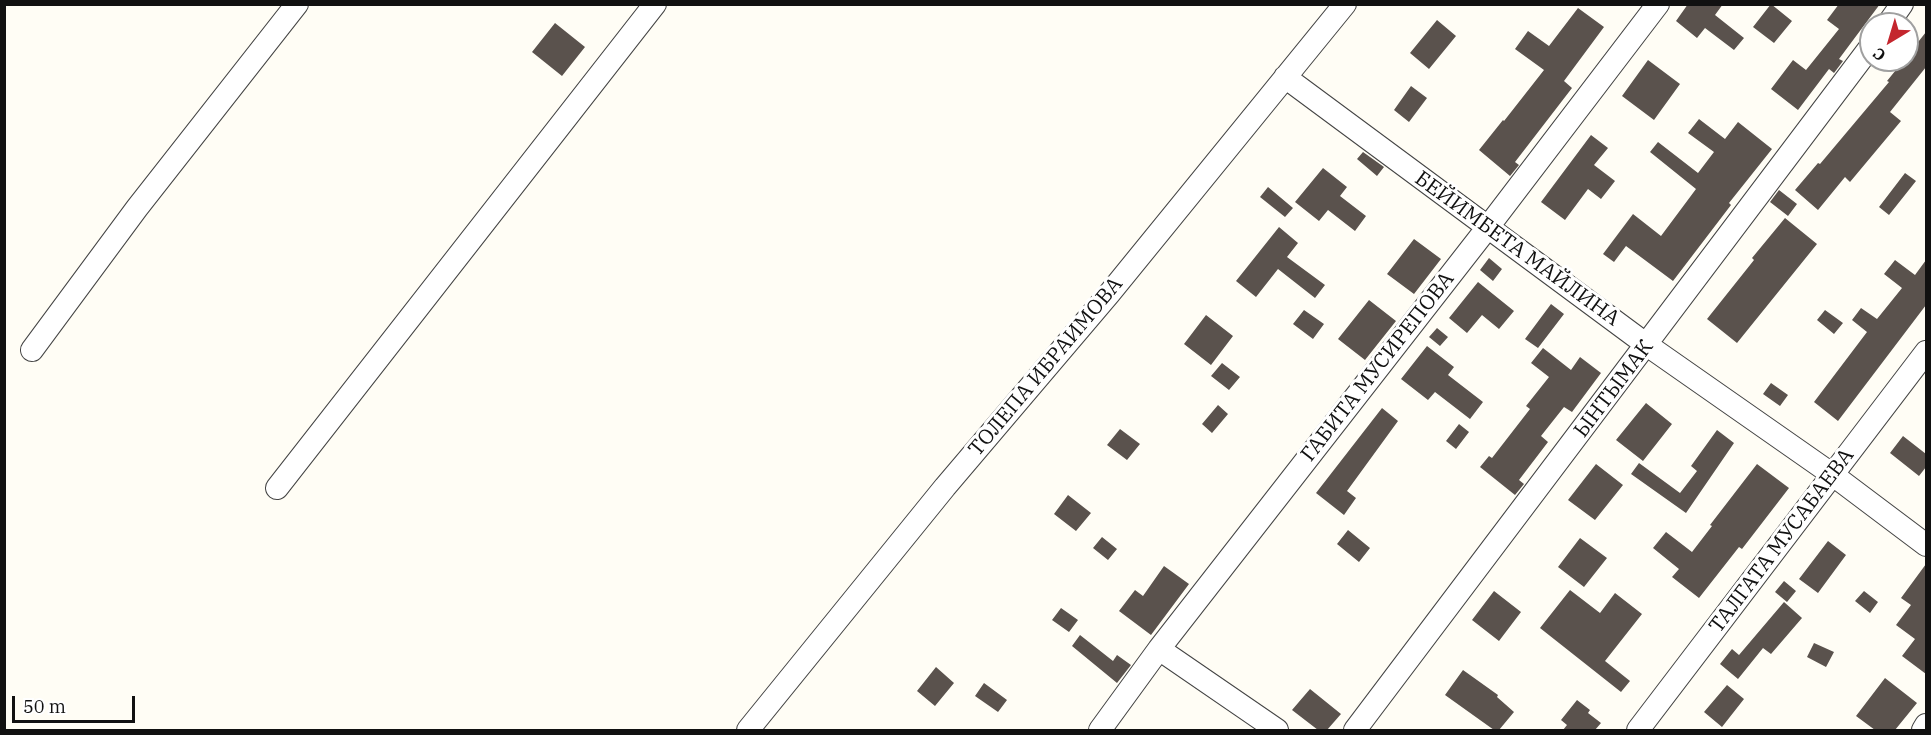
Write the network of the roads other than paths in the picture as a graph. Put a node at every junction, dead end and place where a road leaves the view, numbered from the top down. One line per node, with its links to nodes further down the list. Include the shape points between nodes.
1 (297, 4): 9 (street)
2 (655, 4): 12 (street)
3 (1345, 4): 6 (street, ТОЛЕПА ИБРАИМОВА)
4 (1658, 4): 7 (street, ГАБИТА МУСИРЕПОВА)
5 (1859, 62): 8 (street, ЫНТЫМАК)
6 (1285, 77): 7 (street, БЕЙИМБЕТА МАЙЛИНА); 16 (street, ТОЛЕПА ИБРАИМОВА)
7 (1488, 227): 8 (street, БЕЙИМБЕТА МАЙЛИНА); 14 (street, ГАБИТА МУСИРЕПОВА)
8 (1647, 345): 11 (street, БЕЙИМБЕТА МАЙЛИНА); 19 (street, ЫНТЫМАК)
9 (32, 350)
10 (1926, 352): 11 (street, ТАЛГАТА МУСАБАЕВА)
11 (1833, 475): 13 (street, БЕЙИМБЕТА МАЙЛИНА); 20 (street, ТАЛГАТА МУСАБАЕВА)
12 (278, 488)
13 (1926, 545)
14 (1159, 649): 17 (street, ГАБИТА МУСИРЕПОВА); 18 (street)
15 (1926, 725): 21 (street)
16 (748, 730)
17 (1100, 730)
18 (1277, 730)
19 (1355, 730)
20 (1638, 730)
21 (1923, 730)

